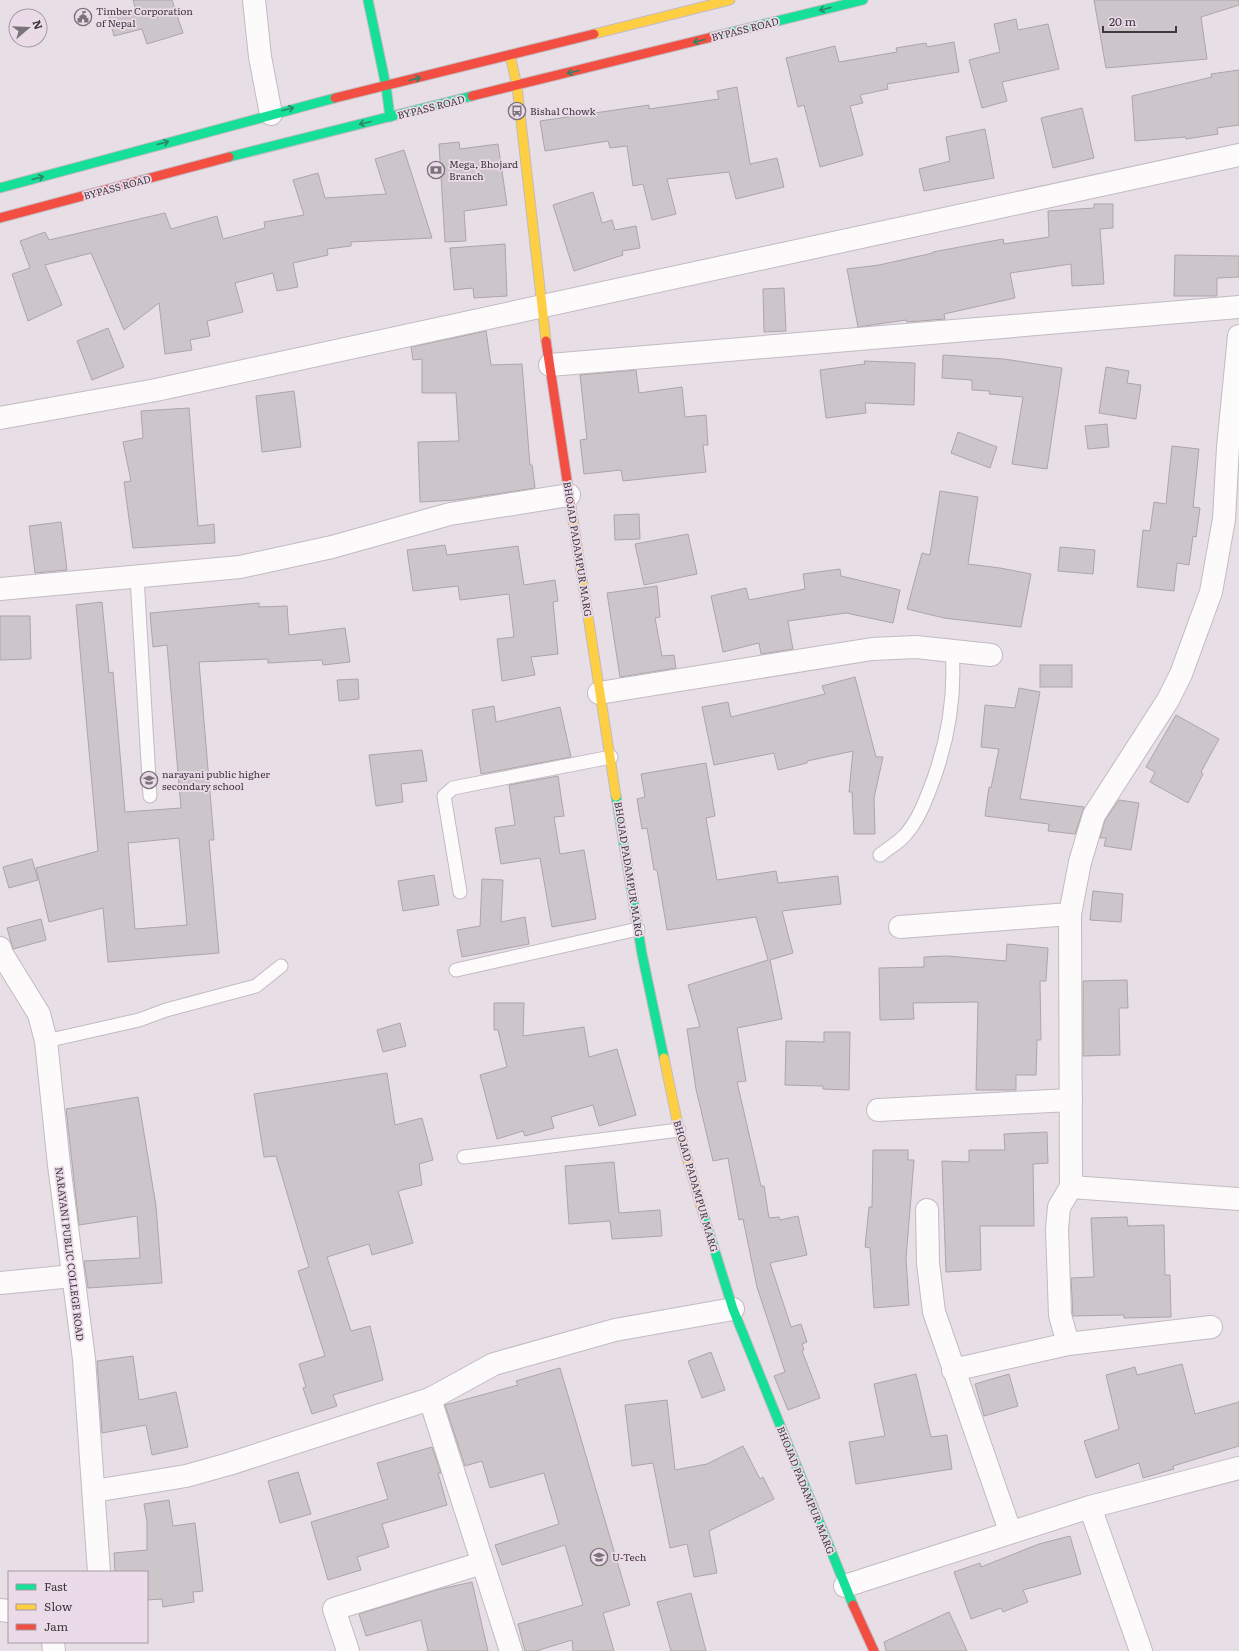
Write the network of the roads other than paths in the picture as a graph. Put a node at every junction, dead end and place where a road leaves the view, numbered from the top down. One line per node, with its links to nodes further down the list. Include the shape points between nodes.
1 (254, 0): 8 (street, via 260,57)
2 (368, 0): 6 (main road)
3 (730, 0): 5 (main road)
4 (863, 0): 7 (main road, BYPASS ROAD, one-way to 7)
5 (510, 55): 6 (main road, one-way to 5); 7 (main road, BHOJAD PADAMPUR MARG)
6 (386, 86): 8 (main road, one-way to 6); 9 (main road)
7 (517, 86): 9 (main road, BYPASS ROAD); 13 (main road, BHOJAD PADAMPUR MARG)
8 (271, 114): 11 (main road, one-way to 8)
9 (390, 117): 12 (main road, BYPASS ROAD, one-way to 12)
10 (1239, 155): 13 (street)
11 (0, 188)
12 (0, 218)
13 (541, 308): 16 (main road, BHOJAD PADAMPUR MARG); 17 (street, via 156,390)
14 (1239, 308): 16 (street)
15 (1239, 336): 28 (street, via 1224,519 1211,592 1181,674 1168,700 1094,815 1080,862)
16 (550, 365): 18 (main road, BHOJAD PADAMPUR MARG)
17 (0, 418)
18 (569, 495): 19 (street, via 450,514 286,559 240,567); 23 (main road, BHOJAD PADAMPUR MARG)
19 (137, 577): 20 (street); 25 (lane)
20 (0, 589)
21 (952, 650): 22 (street); 23 (street, via 916,647 872,649); 26 (lane, via 954,678 948,734 939,767 922,810 906,834)
22 (991, 655)
23 (600, 693): 24 (main road, BHOJAD PADAMPUR MARG)
24 (611, 757): 27 (lane, via 453,788 444,796); 30 (main road, BHOJAD PADAMPUR MARG)
25 (150, 796)
26 (880, 855)
27 (460, 892)
28 (1070, 914): 29 (street); 35 (street)
29 (900, 927)
30 (638, 929): 33 (lane); 37 (main road, BHOJAD PADAMPUR MARG, via 661,1052)
31 (0, 948): 34 (street, NARAYANI PUBLIC COLLEGE ROAD, via 39,1014)
32 (281, 966): 34 (lane, via 256,986 166,1010 139,1020)
33 (456, 970)
34 (46, 1041): 42 (street, NARAYANI PUBLIC COLLEGE ROAD)
35 (1071, 1100): 36 (street); 39 (street)
36 (878, 1110)
37 (679, 1130): 38 (lane); 44 (main road, BHOJAD PADAMPUR MARG)
38 (464, 1157)
39 (1071, 1186): 40 (street); 46 (street, via 1059,1207 1057,1229 1060,1315)
40 (1239, 1199)
41 (927, 1210): 47 (street, via 928,1263 934,1312)
42 (73, 1276): 43 (street); 50 (street, NARAYANI PUBLIC COLLEGE ROAD, via 84,1359)
43 (0, 1283)
44 (733, 1309): 48 (street, via 615,1330 494,1364); 55 (main road, BHOJAD PADAMPUR MARG)
45 (1211, 1328): 46 (street)
46 (1068, 1344): 47 (street)
47 (953, 1370): 52 (street)
48 (430, 1399): 50 (street, via 186,1476); 53 (street)
49 (1239, 1468): 51 (street)
50 (94, 1491): 54 (street, NARAYANI PUBLIC COLLEGE ROAD)
51 (1090, 1508): 52 (street); 59 (street)
52 (1010, 1531): 55 (street)
53 (482, 1563): 56 (street, via 334,1609); 57 (street)
54 (99, 1571)
55 (845, 1586): 58 (main road, BHOJAD PADAMPUR MARG)
56 (348, 1651)
57 (511, 1651)
58 (874, 1651)
59 (1141, 1651)

